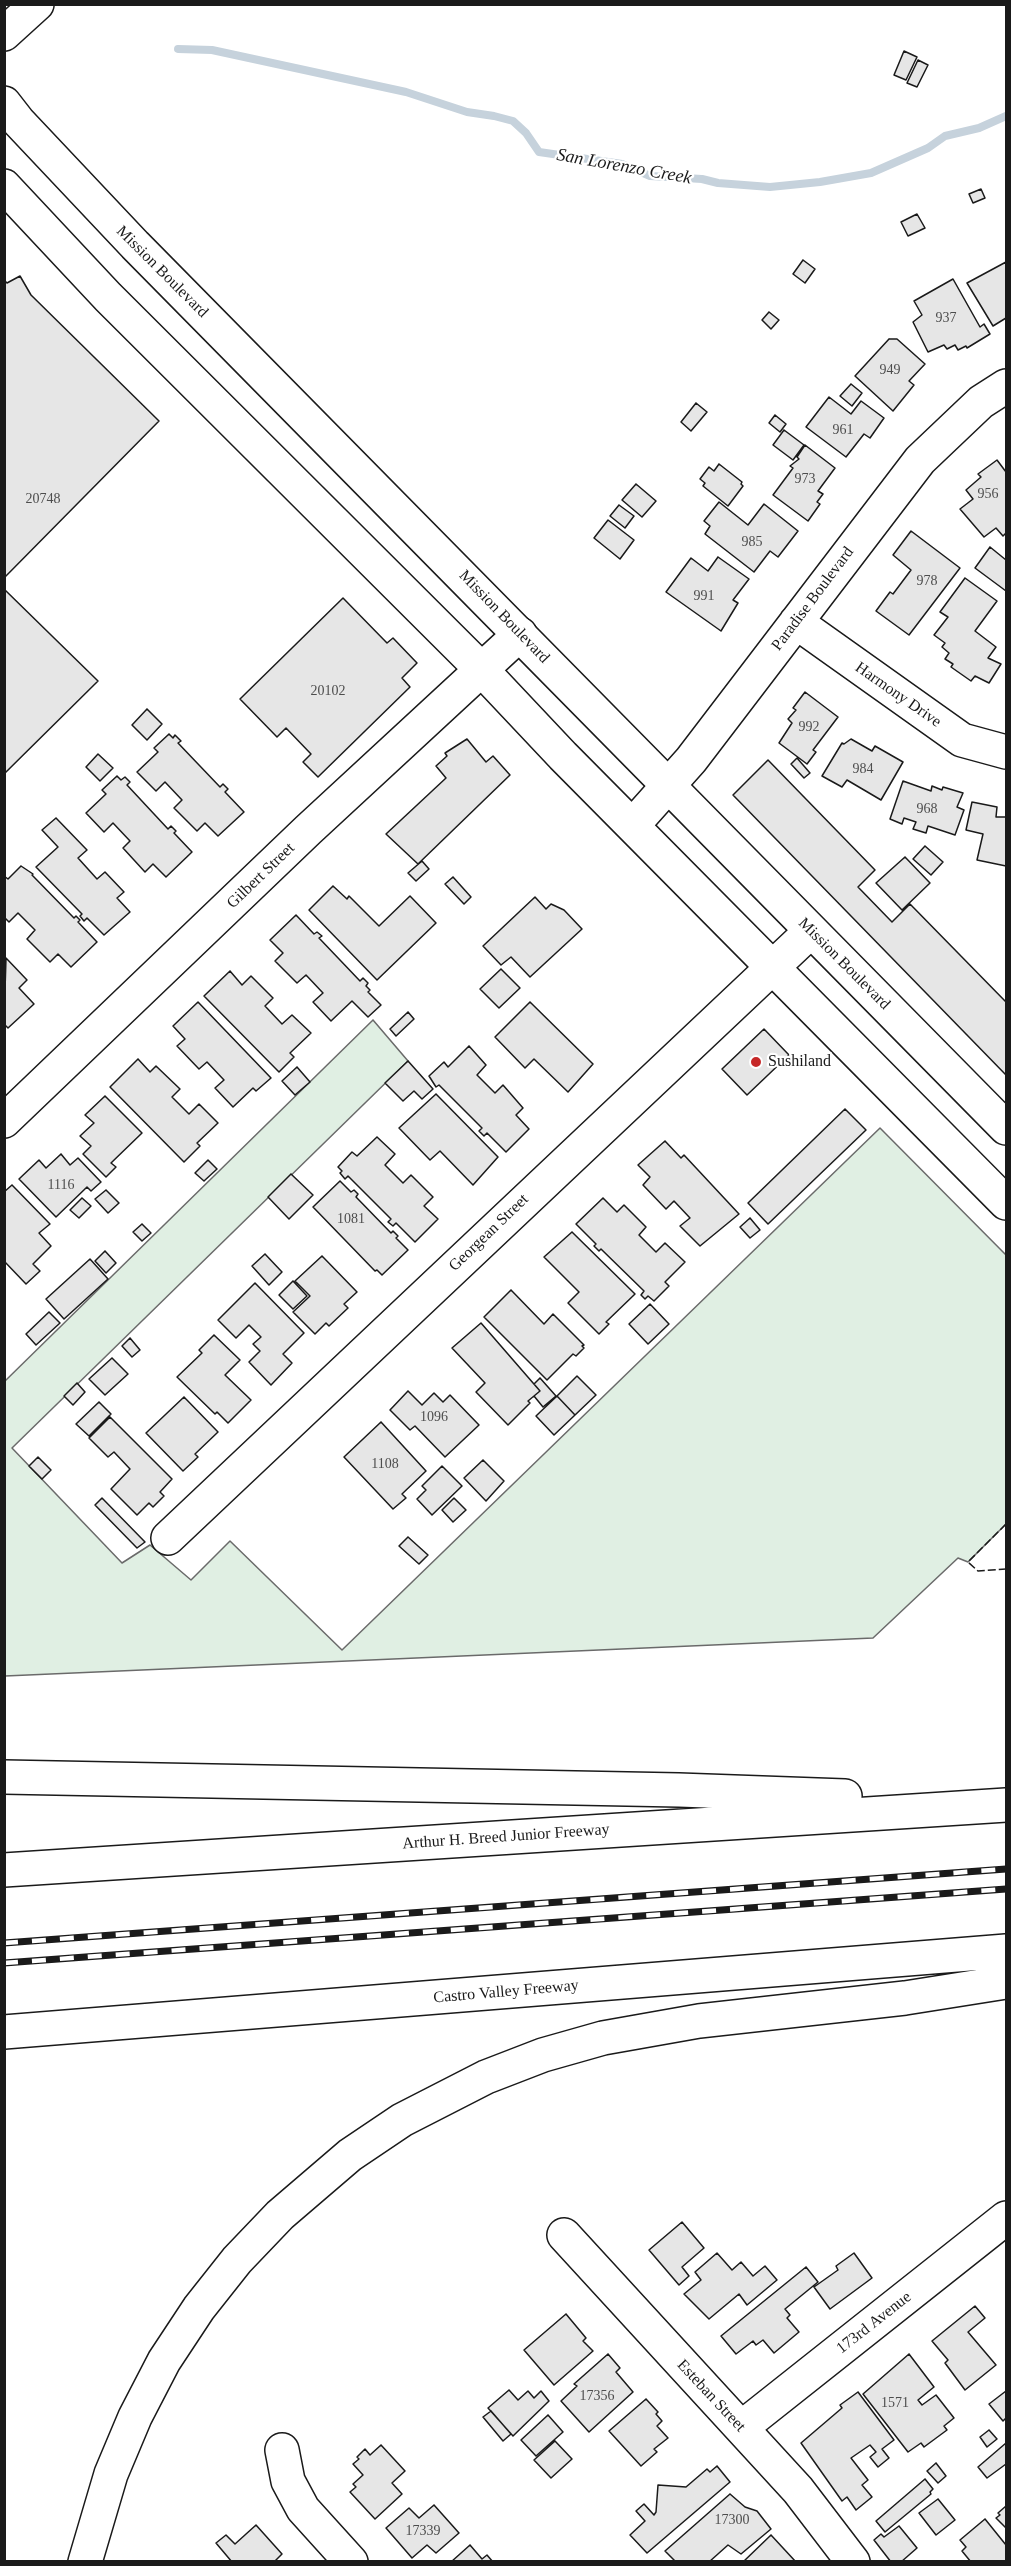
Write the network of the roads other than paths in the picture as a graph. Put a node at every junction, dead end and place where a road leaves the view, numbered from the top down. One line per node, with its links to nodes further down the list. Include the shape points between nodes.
1 (36, 4): 2 (main road)
2 (4, 34)
3 (4, 103): 7 (main road, Mission Boulevard, via 135,245)
4 (9, 196): 8 (main road)
5 (1006, 386): 6 (main road, Paradise Boulevard, via 981,402 920,460)
6 (796, 622): 9 (main road, Harmony Drive, via 962,740); 10 (main road, Paradise Boulevard)
7 (520, 634): 8 (main road, Gilbert Street); 10 (main road, Mission Boulevard)
8 (481, 669): 11 (main road); 14 (main road, Gilbert Street)
9 (1006, 752)
10 (669, 786): 11 (main road, Paradise Boulevard); 12 (main road, Mission Boulevard)
11 (633, 825): 13 (main road)
12 (811, 931): 13 (main road, Georgean Street); 15 (main road, Mission Boulevard)
13 (772, 966): 16 (main road); 17 (main road, Georgean Street)
14 (4, 1121)
15 (1006, 1128)
16 (1006, 1203)
17 (168, 1538)
18 (4, 1756): 20 (main road)
19 (4, 1777): 20 (main road)
20 (323, 1784): 21 (main road, via 679,1790)
21 (1006, 1803): 22 (main road, Arthur H. Breed Junior Freeway)
22 (4, 1870)
23 (1006, 1951): 25 (main road, Castro Valley Freeway)
24 (1006, 1982): 30 (main road, via 905,1998 699,2021 603,2038 486,2077 402,2120 342,2161 280,2215 199,2308 164,2361 122,2445)
25 (12, 2032)
26 (1006, 2218): 28 (main road, 173rd Avenue)
27 (564, 2235): 28 (main road, Esteban Street)
28 (741, 2428): 32 (main road, Esteban Street, via 798,2490)
29 (282, 2450): 31 (main road, via 288,2481 303,2509)
30 (85, 2562)
31 (351, 2562)
32 (853, 2562)

